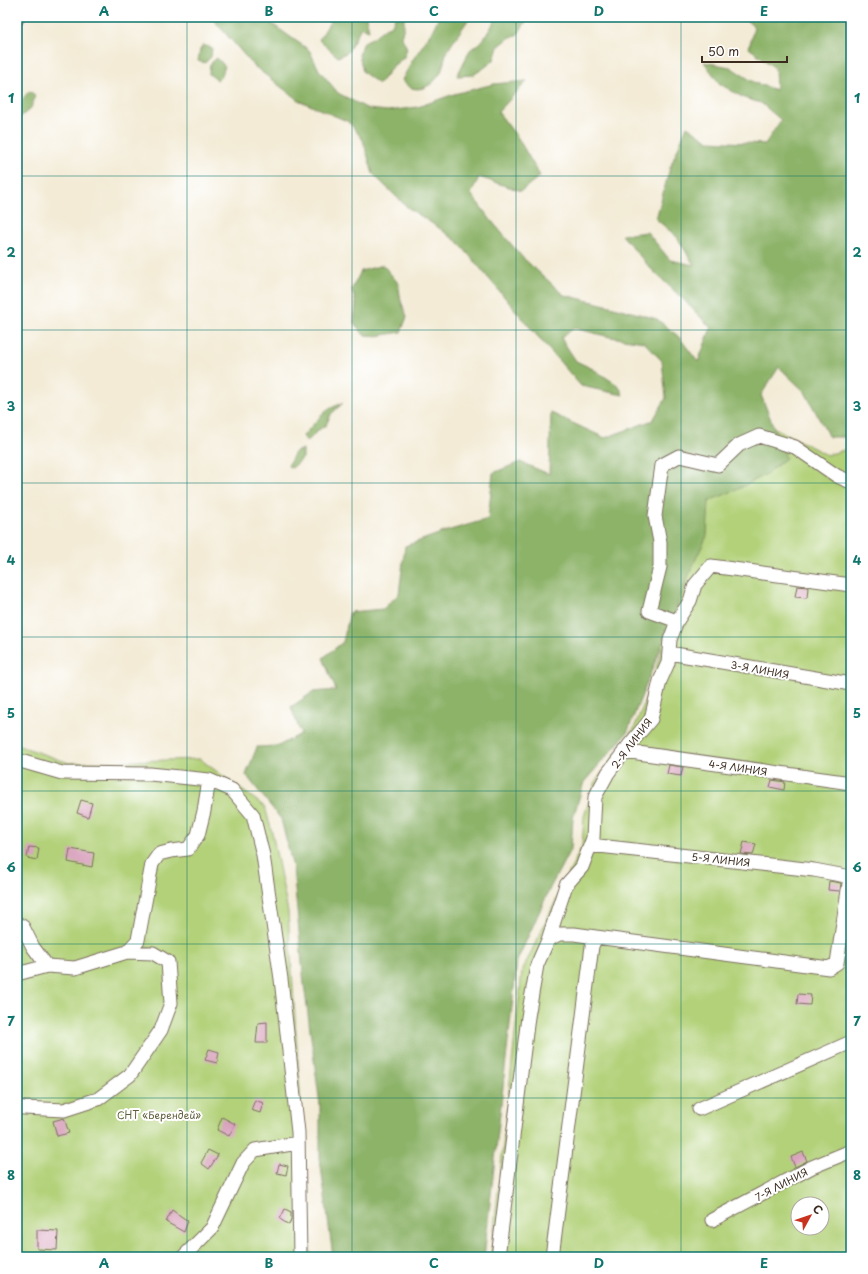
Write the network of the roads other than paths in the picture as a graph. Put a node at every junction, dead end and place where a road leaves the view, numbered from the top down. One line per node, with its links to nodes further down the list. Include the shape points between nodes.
1 (851, 482): 3 (street, via 837,476 795,447 759,436 738,445 718,465 679,456 662,464 655,516 660,542 660,567 649,611)
2 (851, 585): 3 (street, 2-Я ЛИНИЯ, via 711,566 695,585 690,601)
3 (677, 621): 4 (street, 2-Я ЛИНИЯ, via 670,640)
4 (669, 653): 5 (street, 3-Я ЛИНИЯ); 6 (street, 2-Я ЛИНИЯ, via 651,719)
5 (851, 684)
6 (624, 751): 9 (street, 4-Я ЛИНИЯ); 10 (street, 2-Я ЛИНИЯ, via 595,797 593,838)
7 (17, 760): 8 (street, via 62,773 150,774)
8 (209, 780): 15 (street, via 198,835 188,849 159,854 152,864 138,940); 21 (street, via 232,790 253,815 263,855 281,979)
9 (851, 783)
10 (590, 844): 11 (street, 5-Я ЛИНИЯ, via 785,866); 14 (street, 2-Я ЛИНИЯ, via 582,867 566,885)
11 (851, 877): 13 (street, via 837,963 829,968)
12 (17, 923): 16 (street, via 23,927)
13 (596, 937): 14 (street, via 559,934); 27 (street, via 592,946)
14 (548, 940): 26 (street, 2-Я ЛИНИЯ, via 537,966 528,1017)
15 (126, 952): 16 (street, via 75,968); 19 (street, via 153,953 168,962 171,1003 161,1030 130,1075 98,1099 64,1110)
16 (47, 966): 17 (street)
17 (17, 974)
18 (851, 1042): 20 (street)
19 (17, 1106)
20 (699, 1109)
21 (298, 1143): 24 (street, via 255,1150 243,1163 212,1228); 25 (street)
22 (851, 1151): 23 (street, 7-Я ЛИНИЯ, via 812,1167)
23 (712, 1220)
24 (183, 1257)
25 (300, 1257)
26 (498, 1257)
27 (552, 1257)

